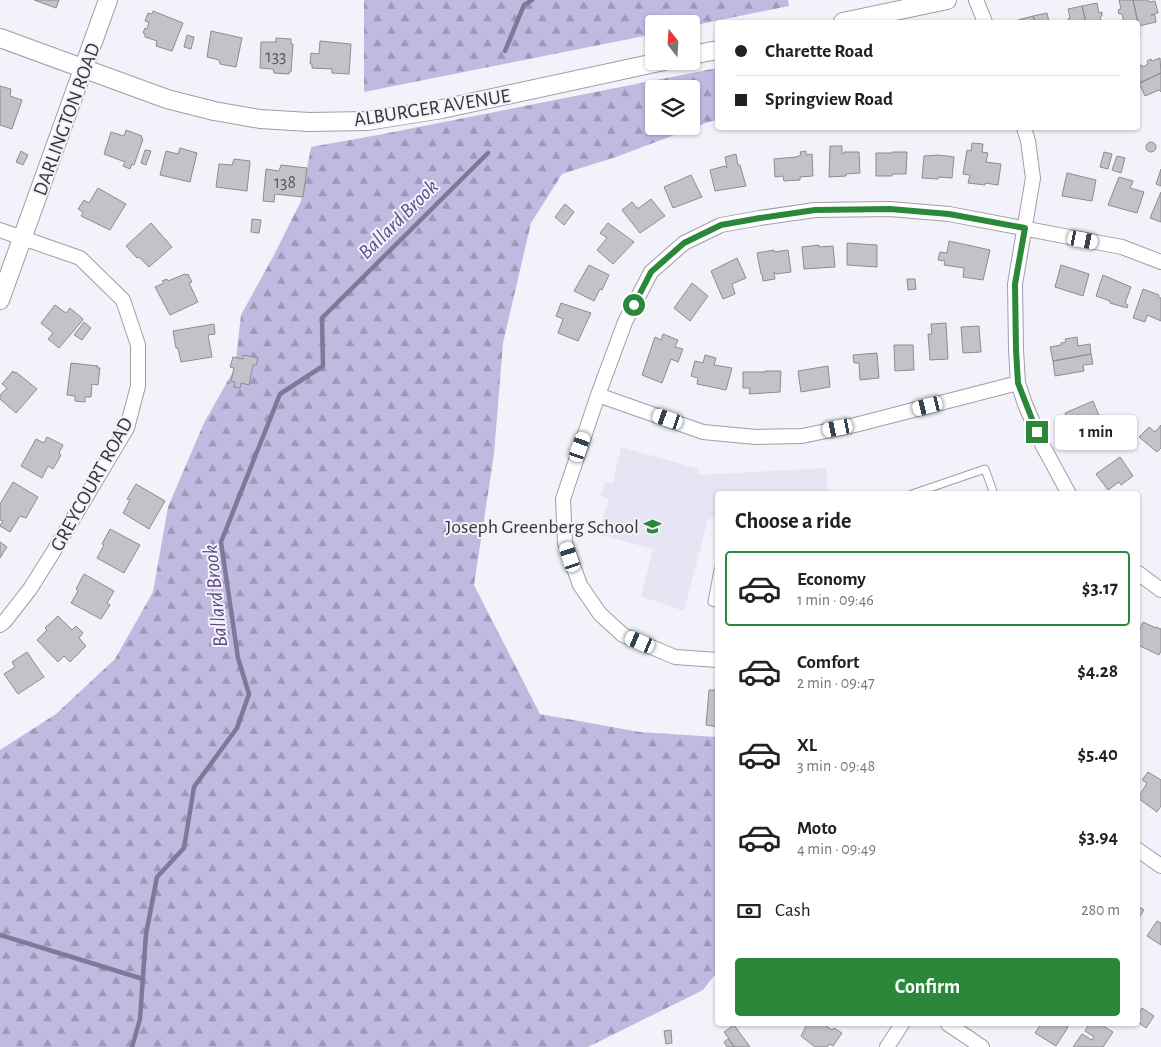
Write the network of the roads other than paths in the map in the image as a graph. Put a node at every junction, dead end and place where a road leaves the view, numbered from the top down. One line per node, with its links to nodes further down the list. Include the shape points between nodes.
1 (108, 0): 10 (street, DARLINGTON ROAD)
2 (947, 0): 4 (street)
3 (976, 0): 5 (street)
4 (852, 20)
5 (984, 20)
6 (0, 38): 10 (street, ALBURGER AVENUE)
7 (715, 51): 8 (street)
8 (700, 53)
9 (645, 65): 10 (street, ALBURGER AVENUE, via 442,109 367,121 309,122 260,119 214,111 167,99)
10 (84, 68): 14 (street, DARLINGTON ROAD)
11 (1025, 130): 12 (street, via 1033,178)
12 (1025, 228): 15 (street, via 1122,247); 17 (street, via 1015,284); 18 (street, via 949,214 890,209 815,210 721,225 684,243 651,272 625,322)
13 (0, 230): 14 (street, GREYCOURT ROAD)
14 (23, 239): 16 (street, DARLINGTON ROAD); 26 (street, GREYCOURT ROAD, via 80,258 123,300 138,345 138,386 127,428 30,589)
15 (1161, 262)
16 (0, 300)
17 (1018, 383): 18 (street, via 802,436 703,432); 21 (street, via 1043,446)
18 (598, 395): 27 (street, via 563,499 566,543 580,586 600,614 623,634 675,657)
19 (921, 491): 20 (lane, via 985,469)
20 (993, 491)
21 (1067, 491)
22 (1140, 574): 24 (street)
23 (715, 586): 25 (lane, via 712,602)
24 (1161, 590)
25 (715, 603)
26 (0, 625)
27 (715, 660)
28 (1140, 851): 29 (street)
29 (1161, 866)
30 (901, 1026): 32 (street)
31 (951, 1026): 33 (street)
32 (887, 1047)
33 (982, 1047)

